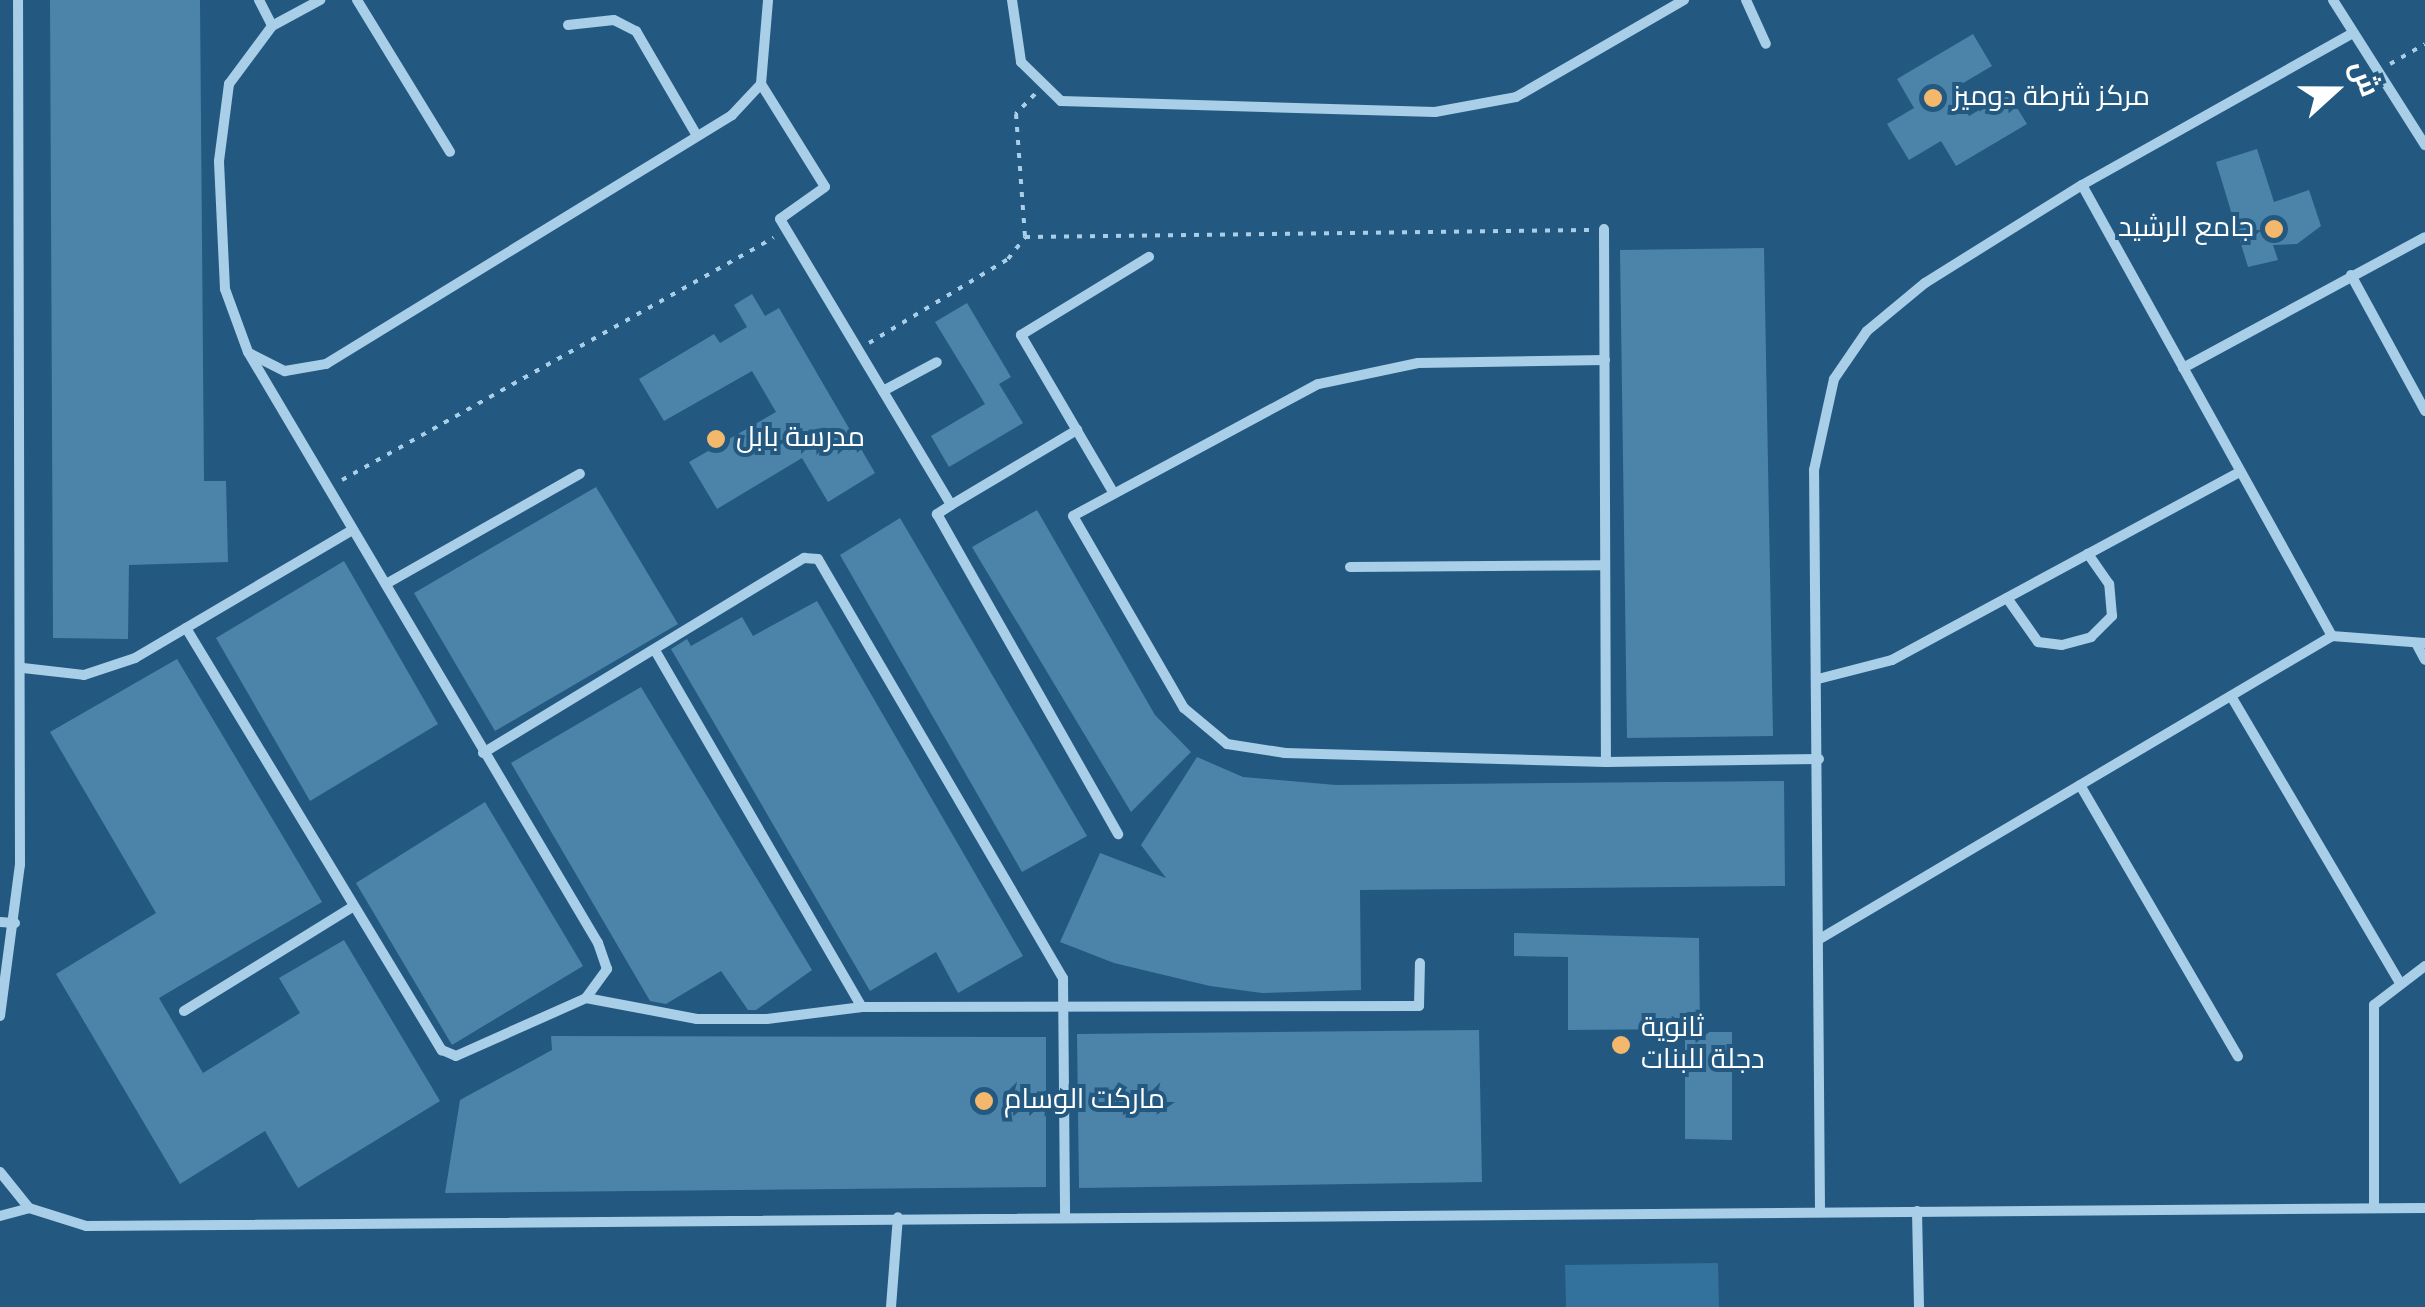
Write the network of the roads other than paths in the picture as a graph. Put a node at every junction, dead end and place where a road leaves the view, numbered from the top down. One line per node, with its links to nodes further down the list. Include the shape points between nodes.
1 (18, 0): 45 (street)
2 (259, 0): 11 (street)
3 (320, 0): 11 (street)
4 (357, 0): 17 (street)
5 (768, 0): 14 (street)
6 (1012, 0): 7 (street, via 1016,51 1041,88 1090,106 1459,110 1516,97)
7 (1684, 0)
8 (1746, 0): 13 (street)
9 (2334, 0): 12 (street)
10 (568, 25): 15 (street, via 614,20 636,31)
11 (272, 26): 23 (street, via 229,84 220,144 220,257)
12 (2353, 32): 16 (street); 18 (street)
13 (1766, 44)
14 (761, 84): 15 (street, via 748,102); 27 (street, via 825,187 780,219)
15 (697, 136): 23 (street, via 326,364 286,371)
16 (2425, 145)
17 (450, 152)
18 (2082, 185): 26 (street); 46 (street, via 1902,300 1867,330 1834,379 1814,470)
19 (1604, 229): 24 (street)
20 (2425, 237): 22 (street)
21 (1149, 257): 29 (street, via 1020,335)
22 (2351, 276): 26 (street); 28 (street)
23 (248, 352): 34 (street)
24 (1605, 360): 32 (street, via 1372,368 1260,410); 36 (street)
25 (937, 362): 27 (street)
26 (2183, 368): 30 (street)
27 (884, 392): 33 (street)
28 (2425, 411)
29 (1078, 430): 32 (street); 33 (street)
30 (2240, 472): 35 (street); 41 (street)
31 (580, 474): 38 (street)
32 (1113, 492): 50 (street, via 1074,516 1184,708 1228,744 1285,753)
33 (951, 505): 52 (street, via 937,514)
34 (352, 530): 38 (street); 40 (street)
35 (2088, 554): 39 (street); 39 (street, via 2109,584 2112,616 2091,637 2062,646 2038,642)
36 (1606, 565): 37 (street); 50 (street)
37 (1350, 567)
38 (386, 584): 48 (street)
39 (2007, 598): 46 (street, via 1892,660)
40 (186, 628): 45 (street, via 135,658 84,675); 53 (street)
41 (2332, 636): 42 (street); 47 (street)
42 (2420, 643): 44 (street)
43 (656, 652): 48 (street); 61 (street); 62 (street, via 804,558 818,559 1062,978)
44 (2425, 660)
45 (23, 668): 55 (street)
46 (1818, 679): 49 (street)
47 (2230, 696): 51 (street); 59 (street)
48 (483, 753): 60 (street, via 598,943 607,969)
49 (1819, 759): 50 (street); 56 (street)
50 (1606, 762)
51 (2080, 785): 56 (street); 65 (street)
52 (1118, 834)
53 (351, 908): 60 (street, via 431,1039 456,1056); 63 (street)
54 (0, 922): 55 (street)
55 (15, 923): 64 (street)
56 (1818, 940): 71 (street)
57 (1420, 963): 62 (street, via 1420,1006)
58 (2425, 966): 59 (street)
59 (2400, 984): 68 (street, via 2374,1006)
60 (586, 998): 61 (street, via 696,1018)
61 (862, 1007): 62 (street)
62 (1065, 1010): 72 (street)
63 (184, 1011)
64 (0, 1016)
65 (2238, 1056)
66 (0, 1172): 67 (street)
67 (29, 1208): 73 (street); 74 (street, via 86,1226)
68 (2374, 1208): 69 (street); 70 (street)
69 (2425, 1208)
70 (1917, 1210): 71 (street); 76 (street)
71 (1820, 1211): 72 (street)
72 (1065, 1214): 74 (street)
73 (0, 1216)
74 (898, 1217): 75 (street)
75 (890, 1307)
76 (1918, 1307)

